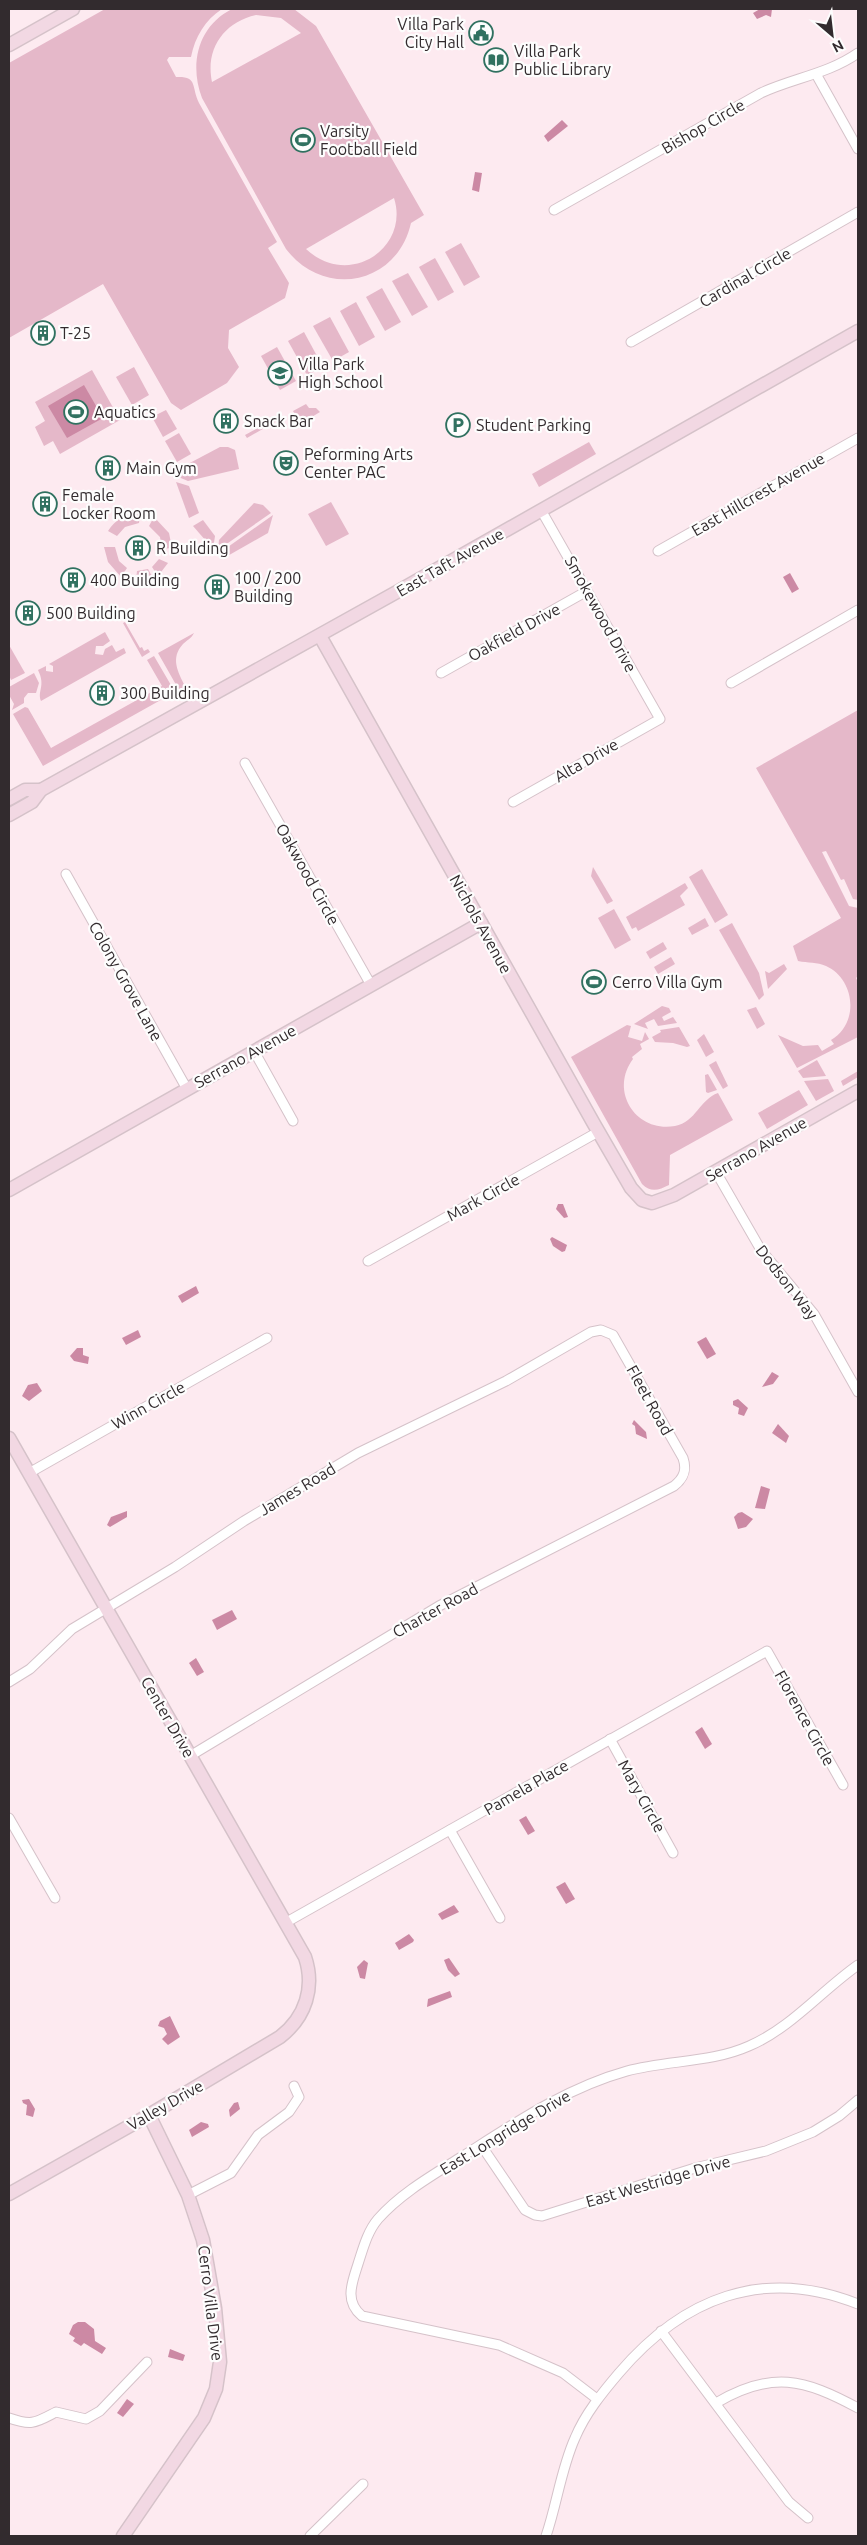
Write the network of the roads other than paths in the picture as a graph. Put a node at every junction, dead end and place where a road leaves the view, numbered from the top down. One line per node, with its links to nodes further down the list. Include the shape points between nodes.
1 (73, 9): 2 (street)
2 (9, 45)
3 (858, 53): 4 (street, Bishop Circle)
4 (816, 74): 5 (street); 6 (street, Bishop Circle, via 788,81 761,93)
5 (858, 149)
6 (554, 210)
7 (858, 212): 9 (street, Cardinal Circle)
8 (858, 331): 11 (street, East Taft Avenue)
9 (631, 342)
10 (858, 438): 12 (street, East Hillcrest Avenue)
11 (542, 510): 13 (street, Smokewood Drive); 15 (street, East Taft Avenue)
12 (658, 551)
13 (587, 590): 16 (street, Oakfield Drive); 18 (street, Smokewood Drive)
14 (858, 610): 17 (street)
15 (320, 636): 20 (street, East Taft Avenue); 25 (street, Nichols Avenue)
16 (441, 673)
17 (731, 683)
18 (660, 719): 22 (street, Alta Drive)
19 (246, 763): 26 (street, Oakwood Circle)
20 (41, 790): 21 (street, East Taft Avenue, via 25,790); 23 (street, East Taft Avenue, via 32,802)
21 (9, 799)
22 (513, 802)
23 (9, 815)
24 (66, 874): 28 (street, Colony Grove Lane)
25 (480, 923): 26 (street, Serrano Avenue); 31 (street, Nichols Avenue)
26 (370, 985): 27 (street, Serrano Avenue)
27 (254, 1051): 28 (street, Serrano Avenue); 30 (street)
28 (187, 1089): 33 (street, Serrano Avenue)
29 (858, 1091): 32 (street, Serrano Avenue)
30 (293, 1121)
31 (598, 1132): 34 (street, Nichols Avenue, via 634,1193 645,1202); 35 (street, Mark Circle)
32 (716, 1172): 34 (street, Serrano Avenue, via 674,1196); 38 (street, Dodson Way, via 761,1250 814,1314)
33 (9, 1190)
34 (652, 1203)
35 (368, 1262)
36 (606, 1331): 42 (street, Fleet Road, via 618,1343 682,1458); 43 (street, James Road, via 591,1332 506,1381 358,1453)
37 (267, 1338): 41 (street, Winn Circle)
38 (858, 1392)
39 (9, 1438): 40 (street, Center Drive)
40 (13, 1454): 41 (street, Center Drive)
41 (29, 1472): 43 (street, Center Drive)
42 (684, 1475): 47 (street, Charter Road, via 674,1486 439,1606)
43 (106, 1607): 45 (street, James Road, via 64,1635 30,1669); 47 (street, Center Drive)
44 (767, 1651): 46 (street, Pamela Place); 48 (street, Florence Circle)
45 (9, 1682)
46 (610, 1739): 50 (street, Pamela Place); 51 (street, Mary Circle)
47 (190, 1756): 54 (street, Center Drive)
48 (843, 1786)
49 (9, 1818): 52 (street)
50 (450, 1830): 53 (street); 54 (street, Pamela Place)
51 (673, 1852)
52 (54, 1898)
53 (500, 1918)
54 (285, 1923): 56 (street, Center Drive, via 308,1966)
55 (858, 1966): 60 (street, East Longridge Drive, via 764,2039 732,2052 649,2065 610,2076 545,2105)
56 (306, 2001): 59 (street, Valley Drive, via 296,2022 280,2037)
57 (294, 2086): 62 (street, via 299,2097 292,2108 258,2135 231,2173)
58 (858, 2100): 60 (street, East Westridge Drive, via 813,2132 766,2151 695,2168 542,2216 525,2210)
59 (149, 2115): 61 (street, Valley Drive); 62 (street, Cerro Villa Drive)
60 (481, 2145): 66 (street, East Longridge Drive, via 412,2188 376,2221 366,2238 351,2286 354,2306 369,2319 499,2345 563,2373)
61 (9, 2194)
62 (188, 2195): 72 (street, Cerro Villa Drive, via 206,2254 215,2308 219,2375 204,2418)
63 (858, 2304): 64 (street, via 820,2292 794,2289 741,2292 711,2302)
64 (660, 2330): 66 (street); 67 (street)
65 (147, 2362): 69 (street, via 100,2411 86,2419 56,2412 27,2424)
66 (597, 2399): 74 (street, via 568,2454)
67 (716, 2402): 68 (street, via 745,2388 783,2382 819,2388); 71 (street, via 789,2502)
68 (858, 2408)
69 (9, 2418)
70 (363, 2484): 73 (street)
71 (808, 2518)
72 (122, 2536)
73 (310, 2536)
74 (546, 2536)

